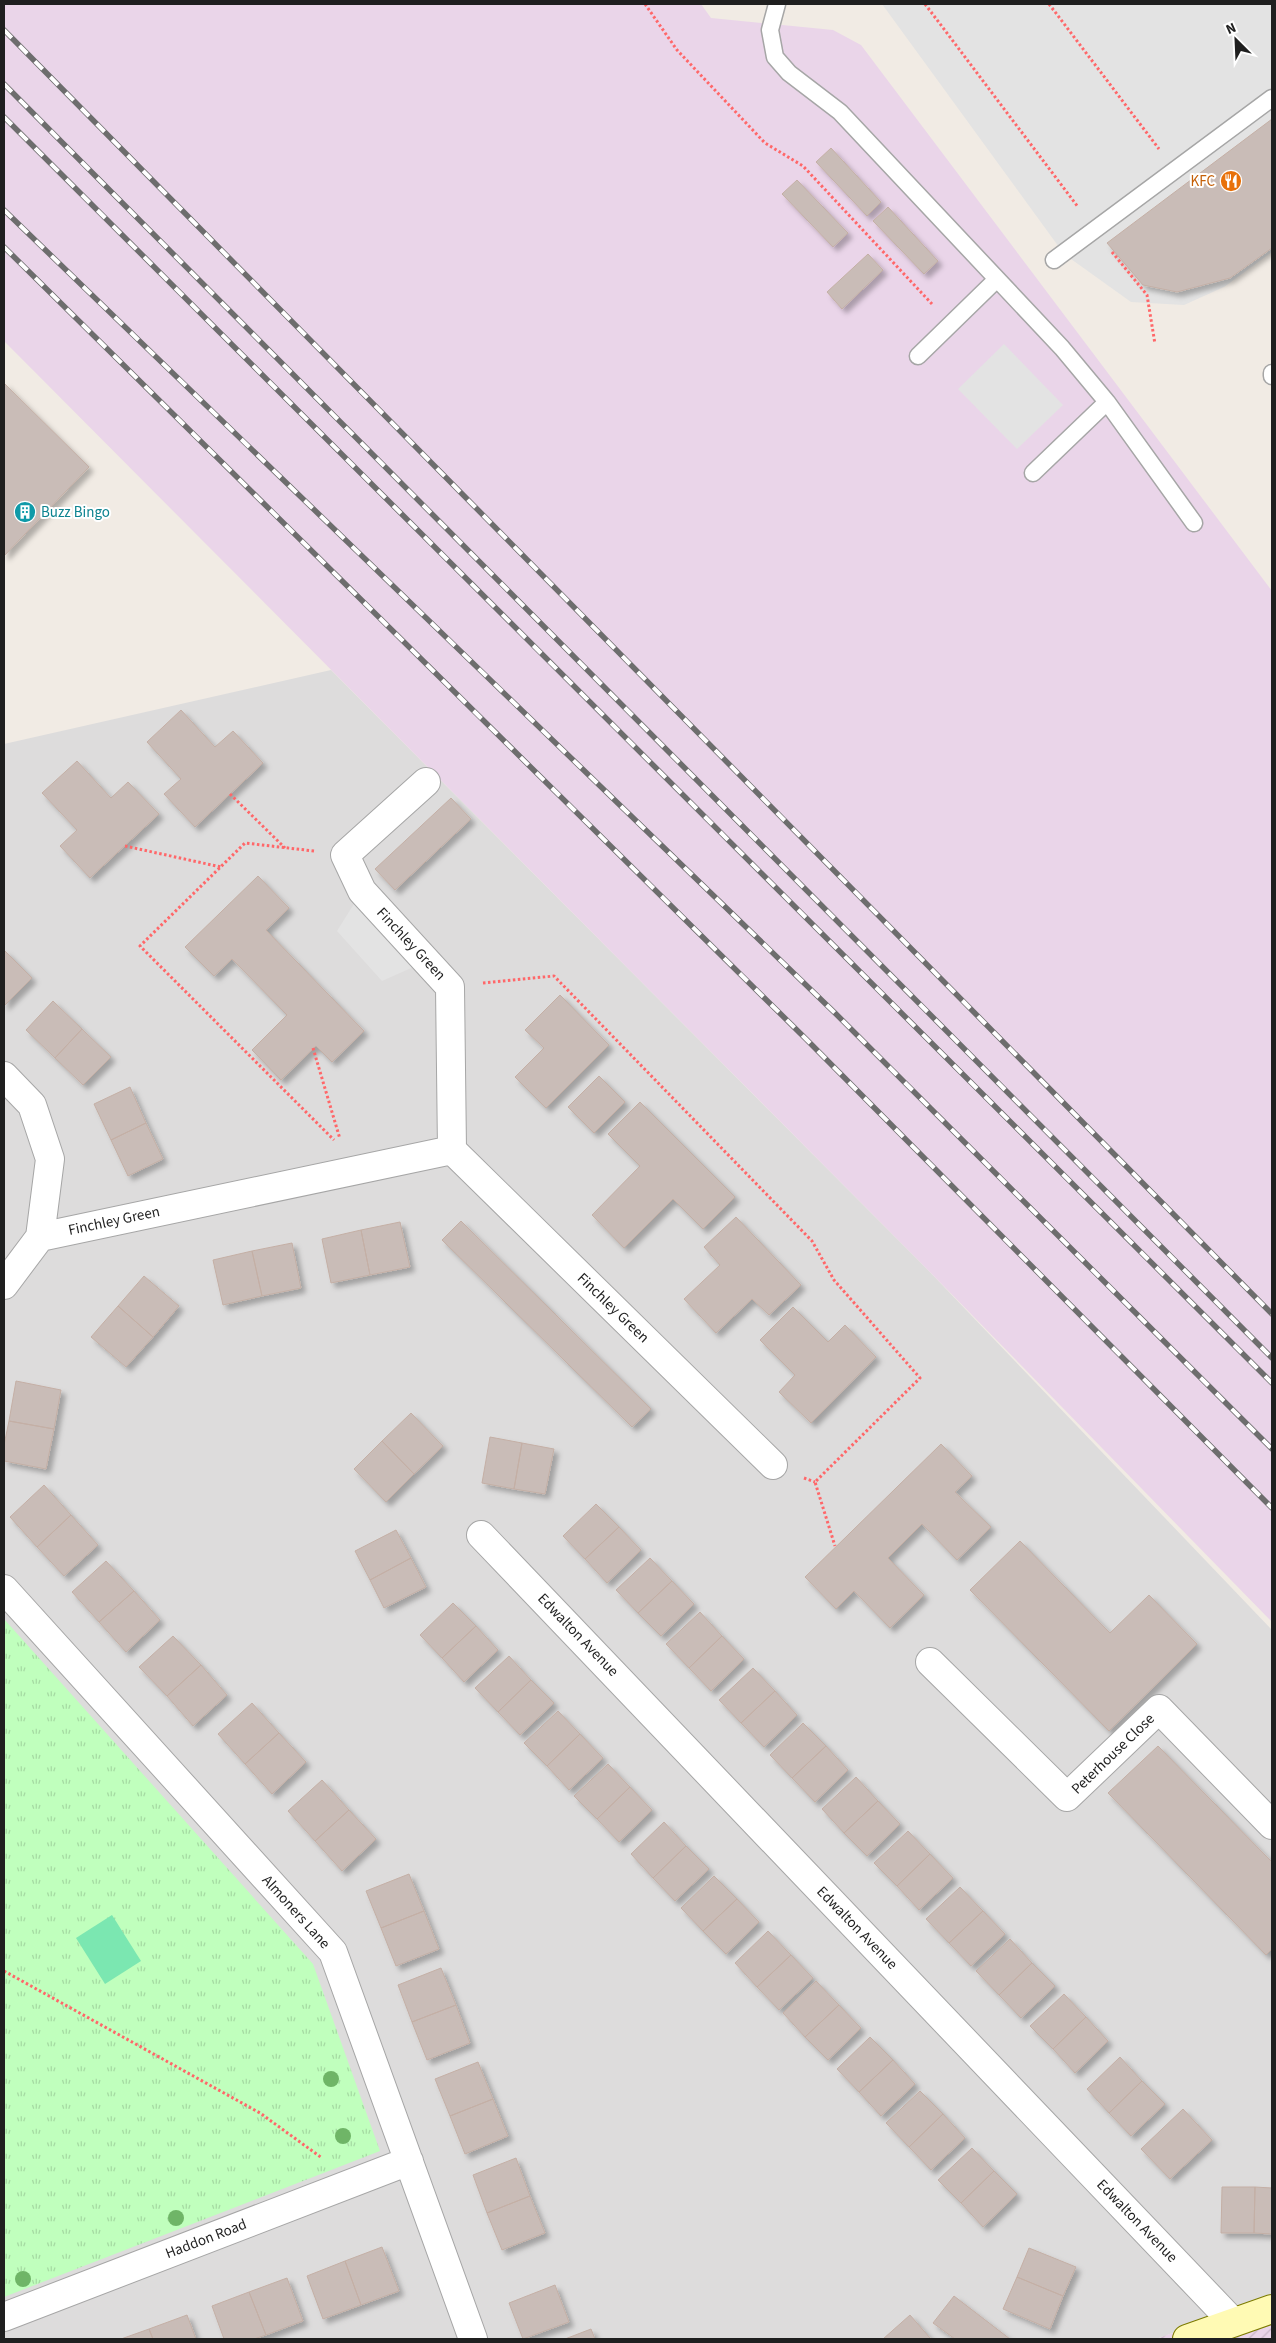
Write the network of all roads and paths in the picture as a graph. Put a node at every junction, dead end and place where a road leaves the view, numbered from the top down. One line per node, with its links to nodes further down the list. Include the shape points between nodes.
1 (645, 4): 10 (path, via 677,50 765,143 803,166)
2 (777, 4): 9 (lane, via 770,30 776,57 789,73 840,112)
3 (925, 4): 7 (path)
4 (1049, 4): 6 (path)
5 (1272, 98): 6 (lane)
6 (1175, 170): 7 (lane)
7 (1095, 230): 8 (lane); 11 (path, via 1146,295)
8 (1054, 260)
9 (998, 279): 10 (lane); 13 (lane)
10 (951, 324): 12 (lane)
11 (1155, 344)
12 (918, 356)
13 (1107, 402): 14 (lane); 15 (lane)
14 (1034, 474)
15 (1194, 522)
16 (426, 782): 20 (street)
17 (230, 794): 19 (path)
18 (125, 846): 21 (path)
19 (285, 848): 20 (path); 21 (path, via 245,843)
20 (344, 855): 22 (street, Finchley Green, via 362,891)
21 (221, 867): 25 (path, via 140,946)
22 (450, 987): 26 (street, Finchley Green); 32 (path, via 554,976 812,1241 834,1280 920,1378 815,1482)
23 (313, 1048): 25 (path)
24 (4, 1076): 28 (street, via 32,1105 50,1159)
25 (342, 1148): 27 (path)
26 (452, 1150): 27 (street, Finchley Green); 30 (street, Finchley Green)
27 (363, 1168): 28 (street, Finchley Green)
28 (40, 1237): 29 (street)
29 (4, 1285)
30 (773, 1465)
31 (481, 1535): 41 (street, Edwalton Avenue)
32 (835, 1546)
33 (4, 1589): 37 (street, Almoners Lane, via 333,1952)
34 (930, 1662): 35 (street, Peterhouse Close, via 1067,1797 1159,1709)
35 (1272, 1825)
36 (4, 1971): 38 (path, via 260,2113)
37 (409, 2161): 38 (street, Haddon Road); 42 (street, Almoners Lane)
38 (354, 2182): 40 (street, Haddon Road)
39 (1272, 2309): 41 (street)
40 (4, 2317)
41 (1233, 2322): 43 (street)
42 (474, 2339)
43 (1187, 2339)

